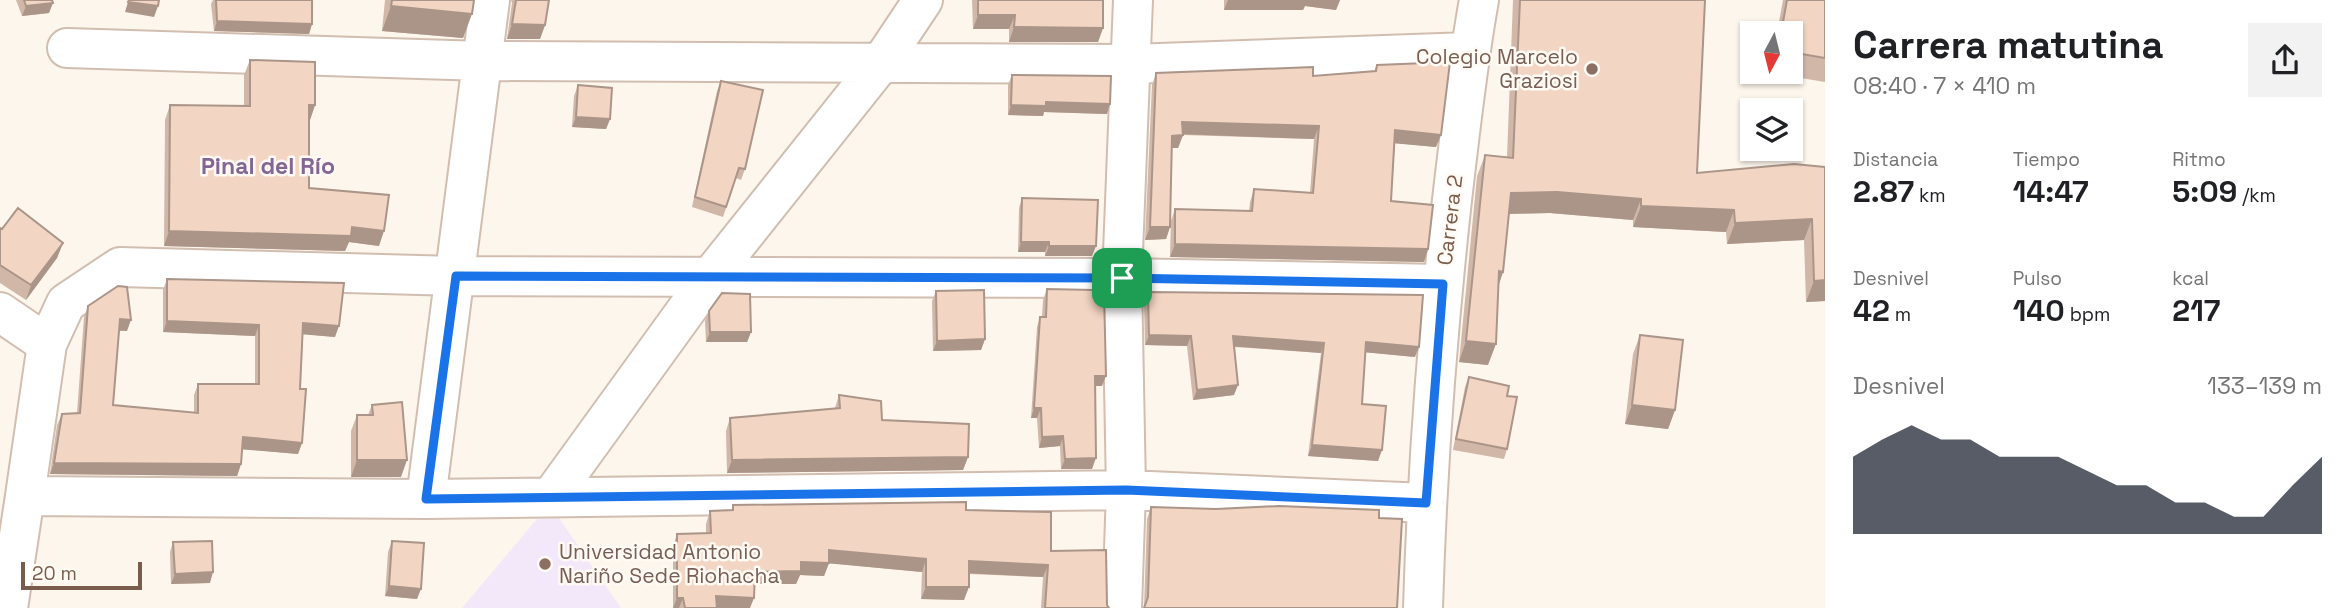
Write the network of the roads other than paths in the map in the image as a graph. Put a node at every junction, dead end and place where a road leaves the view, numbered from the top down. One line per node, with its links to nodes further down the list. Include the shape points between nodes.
1 (490, 0): 7 (street)
2 (923, 0): 8 (street)
3 (1133, 0): 9 (street)
4 (1479, 0): 6 (street, Carrera 2)
5 (67, 48): 7 (street)
6 (1469, 52): 9 (street); 13 (street, Carrera 2)
7 (483, 61): 8 (street); 10 (street)
8 (881, 63): 9 (street); 11 (street)
9 (1131, 64): 12 (street)
10 (456, 276): 11 (street); 15 (street, via 120,267 66,303); 19 (street)
11 (711, 276): 12 (street); 18 (street)
12 (1122, 278): 13 (street); 16 (street)
13 (1443, 284): 20 (street, Carrera 2)
14 (0, 312): 15 (street)
15 (47, 344): 17 (street)
16 (1126, 490): 18 (street); 20 (street); 22 (street)
17 (25, 496): 19 (street); 21 (street)
18 (551, 497): 19 (street)
19 (426, 499)
20 (1426, 503): 23 (street, Carrera 2)
21 (8, 608)
22 (1122, 608)
23 (1423, 608)

